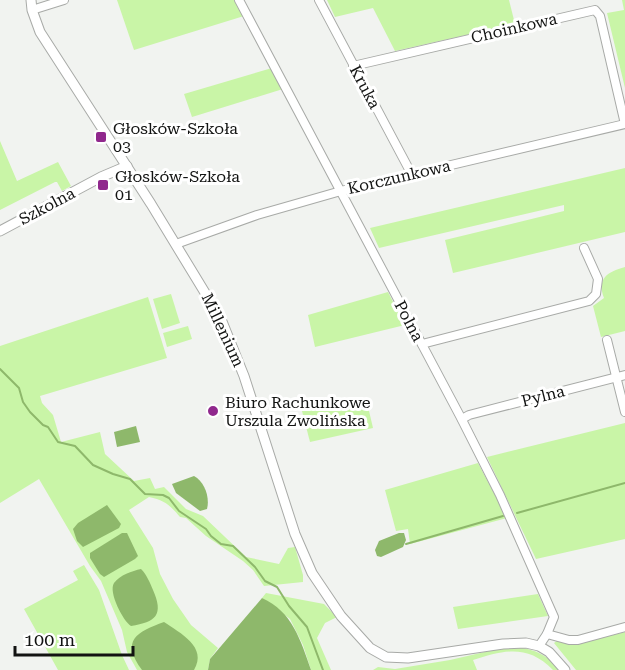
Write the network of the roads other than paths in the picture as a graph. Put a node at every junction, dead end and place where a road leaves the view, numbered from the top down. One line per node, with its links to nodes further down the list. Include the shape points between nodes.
1 (64, 0): 4 (street)
2 (239, 0): 9 (street, Polna)
3 (319, 0): 5 (street, Kruka)
4 (32, 5): 7 (street, Millenium, via 40,32)
5 (353, 66): 6 (street, Choinkowa, via 593,10 600,16); 8 (street, Kruka)
6 (625, 124): 8 (street, Korczunkowa)
7 (127, 166): 10 (street, Szkolna); 11 (street, Millenium)
8 (411, 173): 9 (street, Korczunkowa)
9 (341, 190): 11 (street, Korczunkowa); 14 (street, Polna)
10 (0, 231)
11 (176, 244): 21 (street, Millenium, via 230,338 307,564 360,637 382,655 402,659 511,643)
12 (584, 248): 14 (street, via 598,279 596,294 585,303)
13 (607, 340): 16 (street)
14 (422, 344): 18 (street, Polna)
15 (625, 375): 16 (street, Pylna)
16 (616, 377): 17 (street); 18 (street, Pylna)
17 (625, 412)
18 (462, 419): 20 (street, Polna, via 554,617)
19 (625, 627): 20 (street, via 578,640)
20 (547, 634): 21 (street, Polna)
21 (539, 646): 22 (street)
22 (565, 670)

